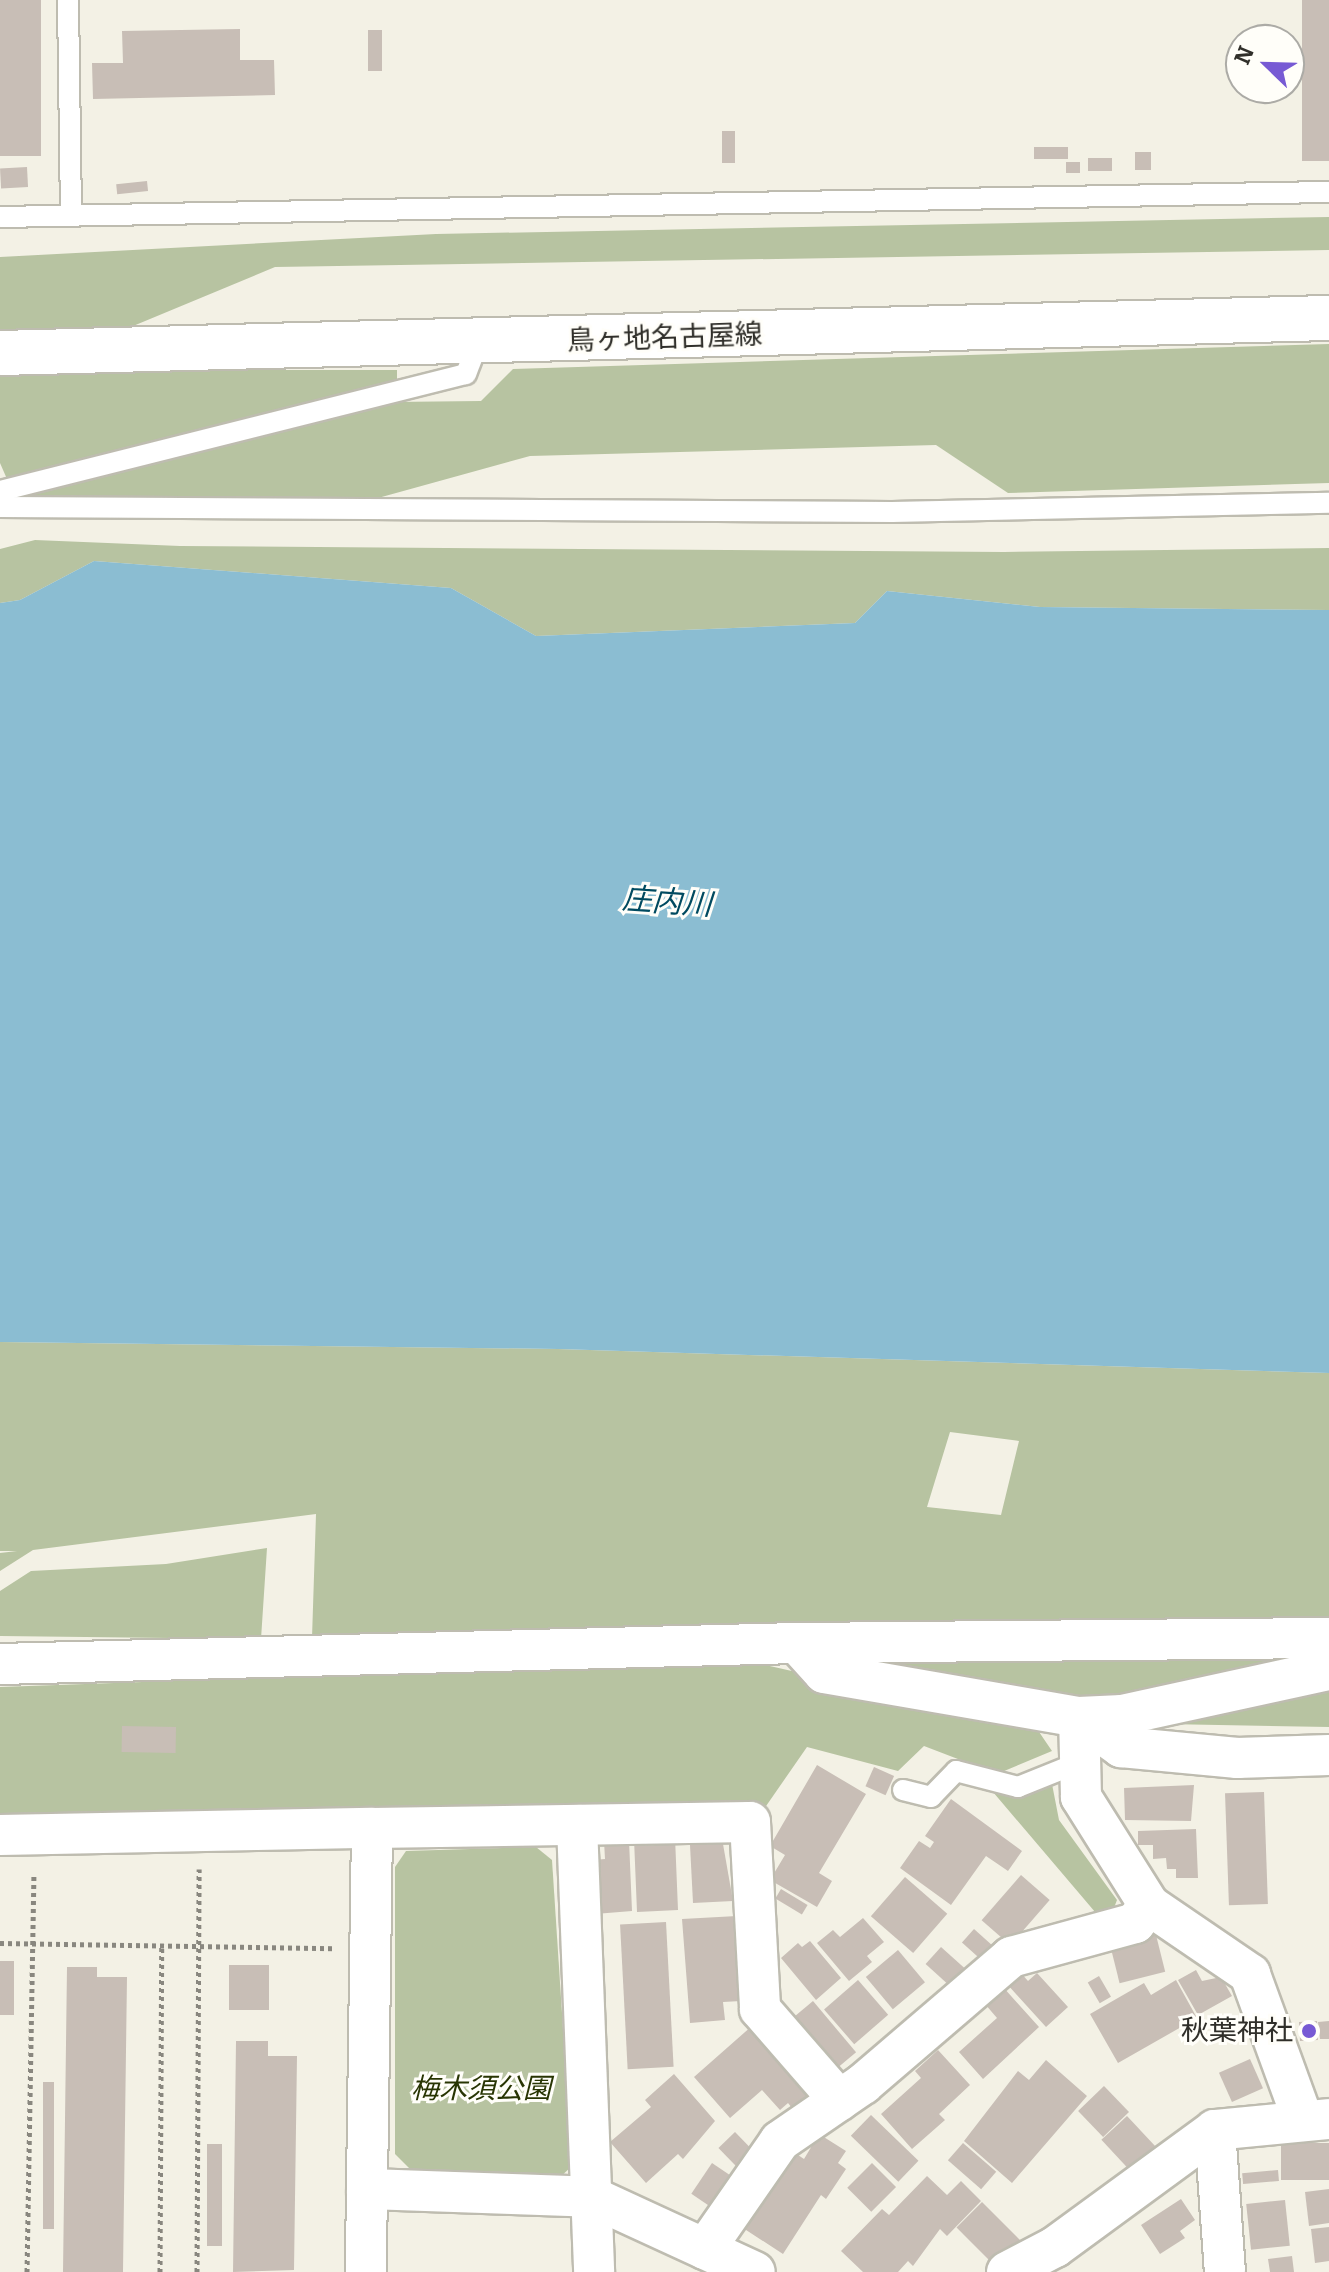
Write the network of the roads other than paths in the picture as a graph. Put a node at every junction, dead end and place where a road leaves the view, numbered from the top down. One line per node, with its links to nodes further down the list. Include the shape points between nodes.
1 (68, 0): 3 (lane)
2 (1329, 192): 3 (lane)
3 (71, 214): 4 (lane)
4 (0, 217)
5 (1329, 318): 6 (main road, 鳥ヶ地名古屋線)
6 (478, 343): 7 (main road, 鳥ヶ地名古屋線); 8 (lane, via 466,374)
7 (8, 351)
8 (0, 491)
9 (1329, 503): 10 (lane, via 892,512)
10 (0, 507)
11 (1329, 1638): 12 (street)
12 (797, 1643): 13 (street); 15 (street, via 824,1673)
13 (0, 1664)
14 (1329, 1670): 15 (street, via 1122,1715)
15 (1079, 1717): 16 (street, via 1121,1747 1237,1758); 17 (street)
16 (1329, 1755)
17 (1080, 1762): 18 (lane, via 1018,1787 956,1771 931,1797); 22 (street, via 1081,1797)
18 (903, 1790)
19 (577, 1825): 20 (street); 23 (street, via 750,1822 760,2009); 27 (street)
20 (372, 1828): 21 (street); 26 (street)
21 (18, 1834)
22 (1149, 1905): 23 (street, via 1135,1923 1011,1957); 24 (street, via 1250,1974)
23 (839, 2100): 28 (street, via 780,2141)
24 (1316, 2120): 25 (street)
25 (1215, 2130): 32 (street, via 1055,2247); 33 (street)
26 (367, 2189): 27 (street); 29 (street)
27 (592, 2197): 28 (street); 30 (street)
28 (705, 2249): 31 (street)
29 (366, 2272)
30 (594, 2272)
31 (755, 2272)
32 (1007, 2272)
33 (1225, 2272)

